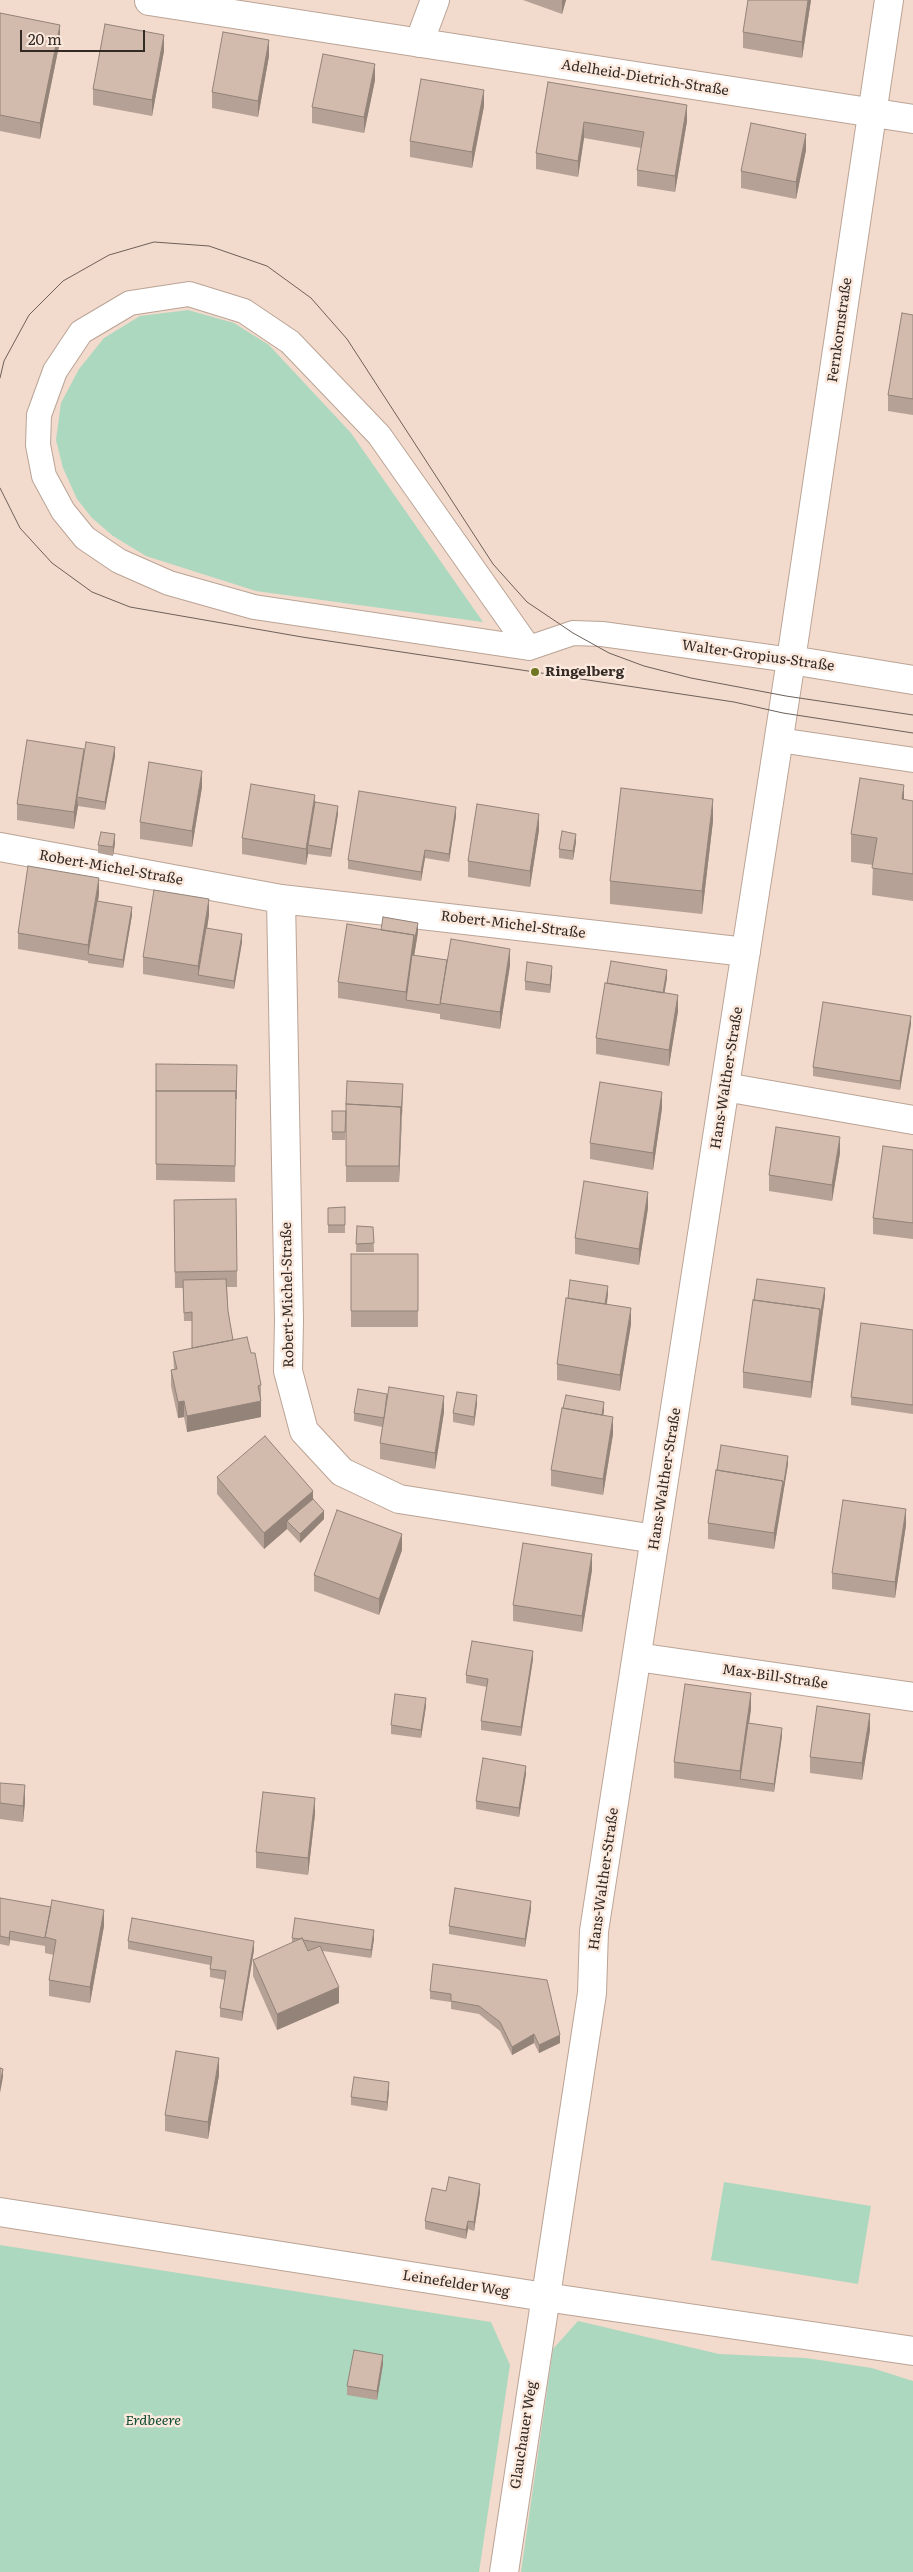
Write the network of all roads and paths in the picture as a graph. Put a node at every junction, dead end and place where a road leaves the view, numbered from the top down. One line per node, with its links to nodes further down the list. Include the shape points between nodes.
1 (435, 0): 4 (street)
2 (889, 0): 5 (street, Fernkornstraße)
3 (150, 1): 4 (street, Adelheid-Dietrich-Straße)
4 (419, 42): 5 (street, Adelheid-Dietrich-Straße)
5 (872, 112): 6 (street, Adelheid-Dietrich-Straße); 8 (street, Fernkornstraße)
6 (913, 119)
7 (529, 648): 7 (lane, via 254,607 169,583 120,561 85,538 63,511 44,476 38,445 39,415 55,371 81,332 130,302 189,294 244,311 290,342 380,435); 8 (lane, Walter-Gropius-Straße, via 573,632)
8 (791, 660): 9 (street, Walter-Gropius-Straße); 10 (street, Hans-Walther-Straße)
9 (913, 680)
10 (779, 740): 11 (lane); 14 (street, Hans-Walther-Straße)
11 (913, 760)
12 (0, 847): 13 (street, Robert-Michel-Straße)
13 (281, 899): 14 (street, Robert-Michel-Straße); 17 (street, Robert-Michel-Straße, via 288,1371 304,1431 342,1472 399,1500)
14 (746, 952): 15 (street, Hans-Walther-Straße)
15 (725, 1087): 16 (street); 17 (street, Hans-Walther-Straße)
16 (913, 1120)
17 (655, 1539): 18 (street, Hans-Walther-Straße)
18 (637, 1657): 19 (street, Max-Bill-Straße); 21 (street, Hans-Walther-Straße, via 594,1931 592,1993)
19 (913, 1698)
20 (0, 2212): 21 (street, Leinefelder Weg)
21 (545, 2298): 22 (street, Leinefelder Weg); 23 (street, Glauchauer Weg)
22 (913, 2351)
23 (504, 2572)

